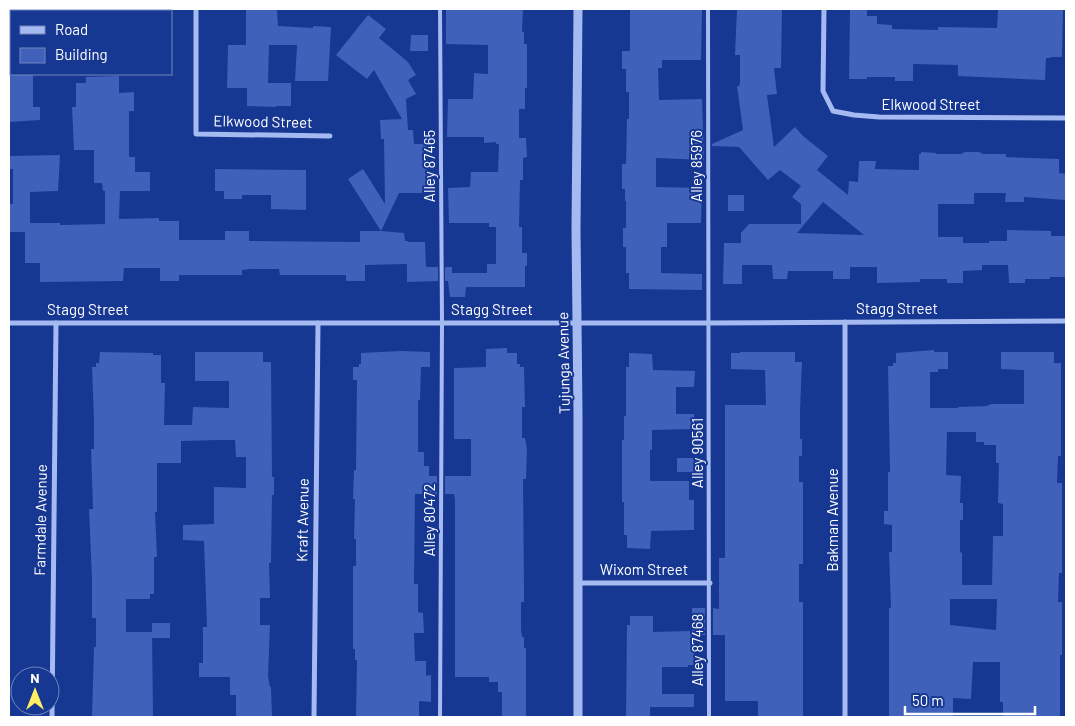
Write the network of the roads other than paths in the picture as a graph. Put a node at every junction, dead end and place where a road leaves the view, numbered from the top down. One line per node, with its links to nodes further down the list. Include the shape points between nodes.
1 (196, 9): 7 (street, Elkwood Street, via 196,134)
2 (440, 9): 14 (lane, Alley 87465)
3 (578, 9): 9 (street, Tujunga Avenue)
4 (708, 9): 15 (lane, Alley 85976)
5 (824, 9): 6 (street, Elkwood Street, via 823,91 833,111 878,117)
6 (1066, 118)
7 (330, 136)
8 (1066, 321): 10 (street, Stagg Street)
9 (576, 322): 14 (street, Stagg Street); 15 (street, Stagg Street); 16 (street, Tujunga Avenue)
10 (845, 322): 15 (street, Stagg Street); 23 (street, Bakman Avenue)
11 (9, 323): 12 (street, Stagg Street)
12 (56, 323): 13 (street, Stagg Street); 18 (street, Farmdale Avenue)
13 (318, 323): 14 (street, Stagg Street); 19 (street, Kraft Avenue)
14 (442, 323): 20 (lane, Alley 80472)
15 (708, 323): 17 (lane, Alley 90561)
16 (578, 583): 17 (street, Wixom Street); 21 (street, Tujunga Avenue)
17 (710, 583): 22 (lane, Alley 87468)
18 (52, 717)
19 (314, 717)
20 (440, 717)
21 (578, 717)
22 (710, 717)
23 (845, 717)

